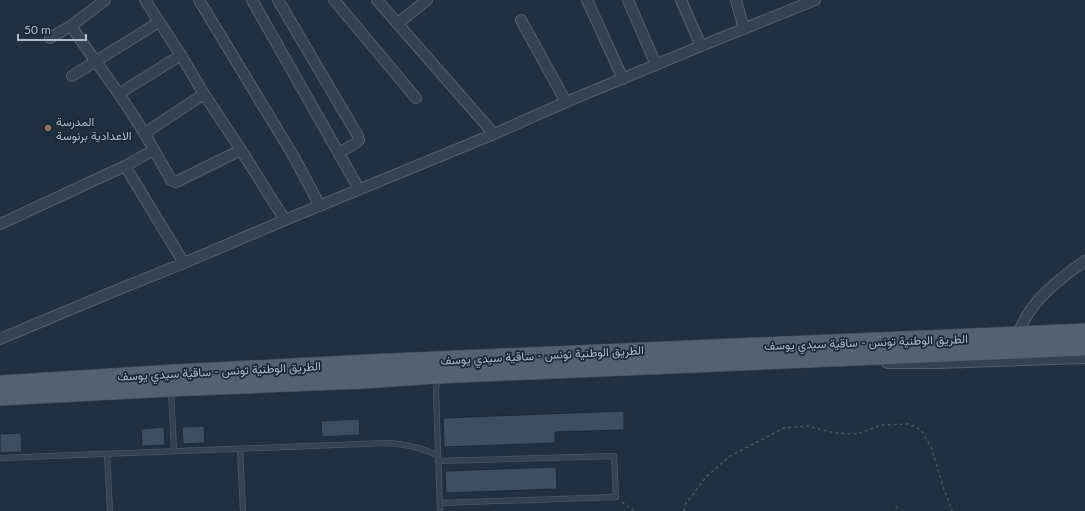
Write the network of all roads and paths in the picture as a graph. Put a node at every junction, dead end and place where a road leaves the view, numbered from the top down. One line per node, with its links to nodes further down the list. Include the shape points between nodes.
1 (105, 0): 18 (street)
2 (145, 0): 16 (street)
3 (199, 0): 38 (street, via 294,157)
4 (252, 0): 35 (street)
5 (278, 0): 35 (street, via 358,136 357,142)
6 (334, 0): 29 (street)
7 (377, 0): 17 (street)
8 (427, 0): 17 (street)
9 (587, 0): 26 (street)
10 (628, 0): 24 (street)
11 (681, 0): 21 (street)
12 (736, 0): 19 (street)
13 (815, 0): 14 (street)
14 (798, 4): 19 (street)
15 (521, 20): 30 (street)
16 (159, 22): 22 (street); 23 (street)
17 (398, 23): 32 (street)
18 (71, 26): 20 (street); 23 (street)
19 (744, 29): 21 (street)
20 (50, 38)
21 (701, 46): 24 (street)
22 (181, 56): 27 (street); 28 (street)
23 (96, 62): 25 (street); 27 (street)
24 (656, 65): 26 (street)
25 (72, 76)
26 (623, 79): 30 (street)
27 (120, 94): 31 (street)
28 (204, 94): 31 (street); 34 (street)
29 (416, 98)
30 (566, 102): 32 (street)
31 (145, 133): 33 (street)
32 (494, 134): 37 (street)
33 (154, 150): 34 (street, via 174,182); 36 (street)
34 (241, 150): 39 (street)
35 (339, 152): 37 (street)
36 (125, 166): 40 (street); 42 (street)
37 (359, 189): 38 (street)
38 (320, 206): 39 (street)
39 (285, 220): 42 (street)
40 (0, 224)
41 (1085, 261): 44 (street, via 1040,298 1022,324)
42 (184, 264): 45 (street)
43 (1085, 332): 44 (main road, الطريق الوطنية تونس - ساقية سيدي يوسف)
44 (1018, 335): 49 (main road, الطريق الوطنية تونس - ساقية سيدي يوسف)
45 (0, 339)
46 (1085, 347): 47 (main road, الطريق الوطنية تونس - ساقية سيدي يوسف)
47 (846, 357): 48 (street, via 870,362 914,364); 49 (main road, الطريق الوطنية تونس - ساقية سيدي يوسف)
48 (1085, 358)
49 (437, 368): 50 (main road, الطريق الوطنية تونس - ساقية سيدي يوسف, via 363,380); 57 (lane)
50 (172, 380): 51 (main road, الطريق الوطنية تونس - ساقية سيدي يوسف); 52 (main road, الطريق الوطنية تونس - ساقية سيدي يوسف); 54 (lane)
51 (0, 384)
52 (0, 397)
53 (240, 449): 54 (lane); 57 (lane, via 386,443 404,444 430,451); 62 (lane)
54 (174, 451): 55 (lane)
55 (107, 454): 56 (lane); 61 (lane)
56 (0, 458)
57 (439, 459): 58 (lane, via 614,456); 59 (lane)
58 (616, 497): 59 (lane); 64 (path)
59 (440, 503): 63 (lane)
60 (896, 506): 66 (path)
61 (110, 511)
62 (242, 511)
63 (440, 511)
64 (634, 511)
65 (684, 511): 67 (path, via 685,505 706,477 730,456 784,428 806,426 835,433 857,434 882,425 895,424 908,424 921,430 931,448)
66 (898, 511)
67 (952, 511)

